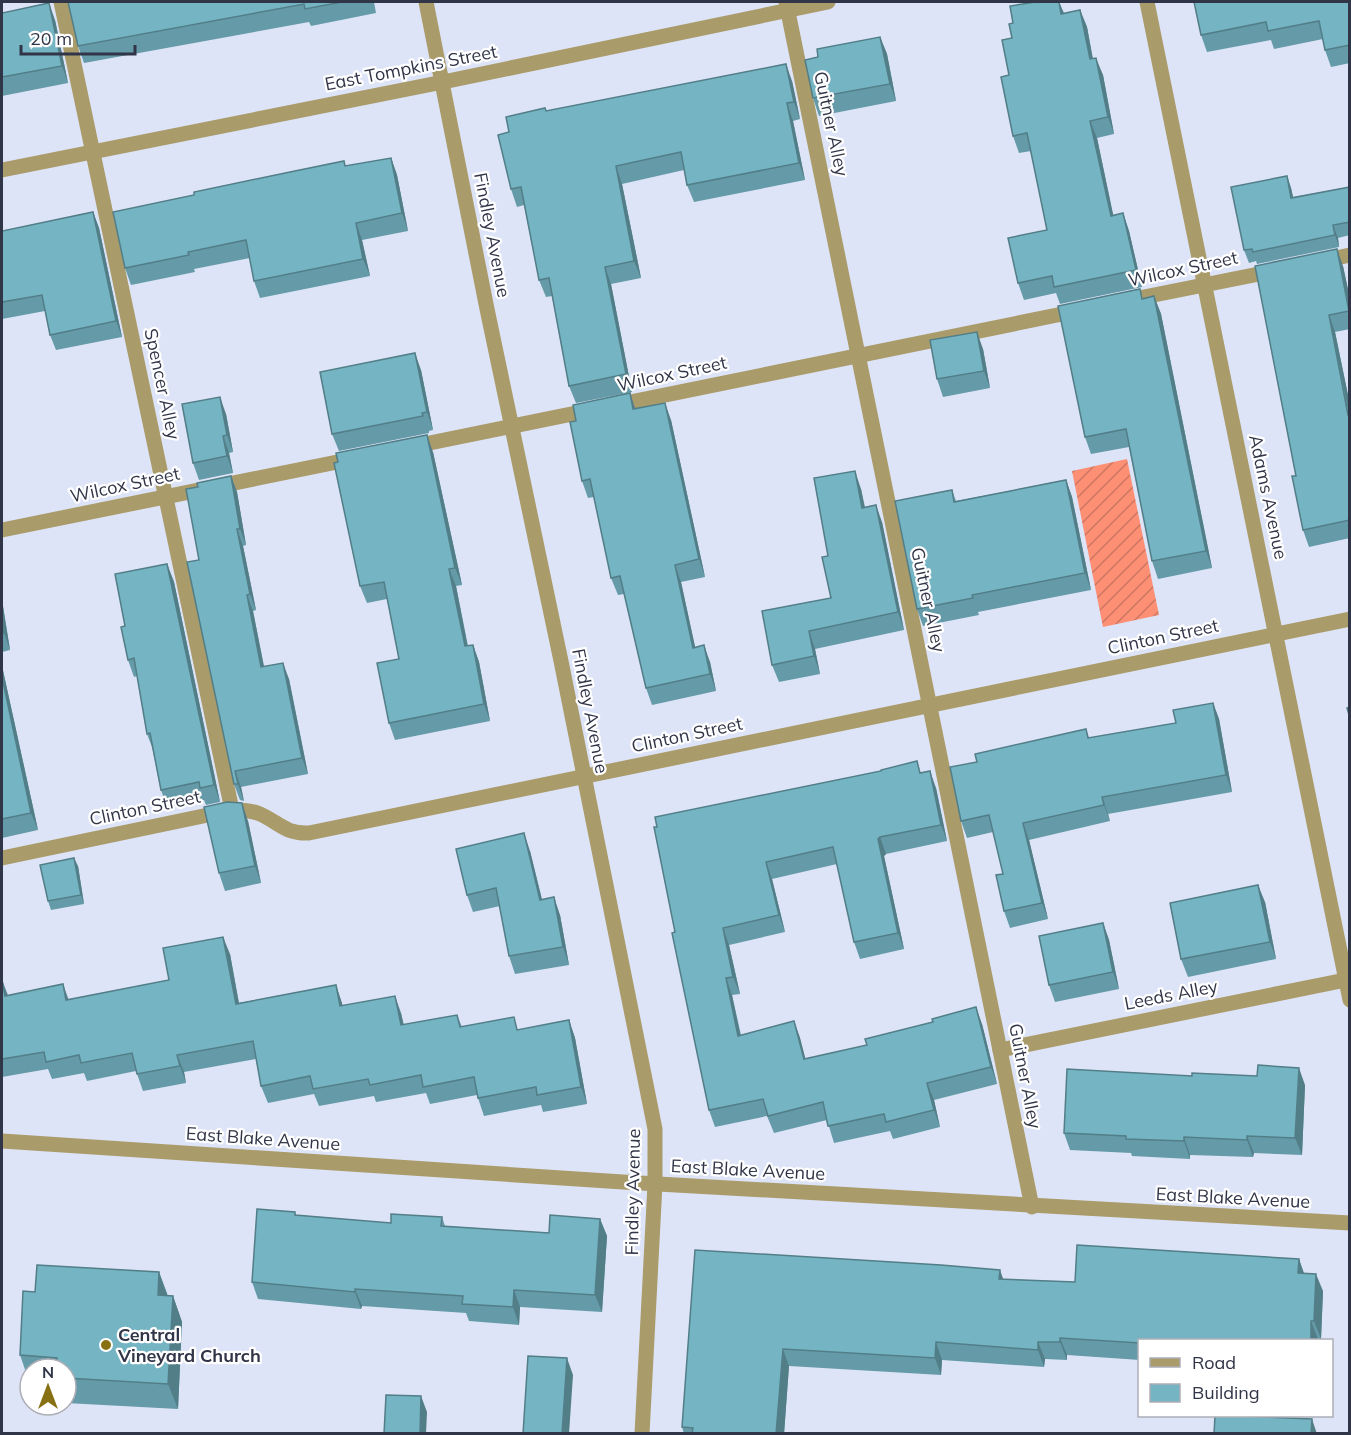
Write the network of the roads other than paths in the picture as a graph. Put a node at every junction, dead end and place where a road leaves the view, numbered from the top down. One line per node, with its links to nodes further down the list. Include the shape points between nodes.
1 (61, 2): 7 (street, Spencer Alley)
2 (426, 2): 6 (street, Findley Avenue)
3 (828, 2): 5 (street, East Tompkins Street)
4 (1147, 2): 10 (street, Adams Avenue)
5 (787, 6): 6 (street, East Tompkins Street); 13 (street, Guitner Alley)
6 (443, 82): 7 (street, East Tompkins Street); 14 (street, Findley Avenue)
7 (93, 151): 8 (street, East Tompkins Street); 17 (street, Spencer Alley)
8 (2, 170)
9 (1350, 255): 10 (street, Wilcox Street)
10 (1205, 285): 11 (street, Wilcox Street); 20 (street, Adams Avenue)
11 (1110, 304)
12 (1087, 309): 13 (street, Wilcox Street)
13 (858, 356): 14 (street, Wilcox Street); 21 (street, Guitner Alley)
14 (512, 426): 15 (street, Wilcox Street); 22 (street, Findley Avenue)
15 (394, 450)
16 (371, 455): 17 (street, Wilcox Street)
17 (165, 497): 18 (street, Wilcox Street); 23 (street, Spencer Alley)
18 (2, 530)
19 (1350, 619): 20 (street, Clinton Street)
20 (1276, 634): 21 (street, Clinton Street); 25 (street, Adams Avenue)
21 (929, 705): 22 (street, Clinton Street); 27 (street, Guitner Alley)
22 (583, 776): 23 (street, Clinton Street, via 309,833 287,831 258,813); 29 (street, Findley Avenue, via 655,1129)
23 (232, 810): 24 (street, Clinton Street)
24 (2, 858)
25 (1348, 980): 26 (street, Adams Avenue); 27 (street, Leeds Alley)
26 (1350, 1000)
27 (1000, 1050): 30 (street, Guitner Alley)
28 (2, 1142): 29 (street, East Blake Avenue)
29 (655, 1184): 30 (street, East Blake Avenue); 32 (street, Findley Avenue)
30 (1032, 1207): 31 (street, East Blake Avenue)
31 (1350, 1223)
32 (642, 1434)

